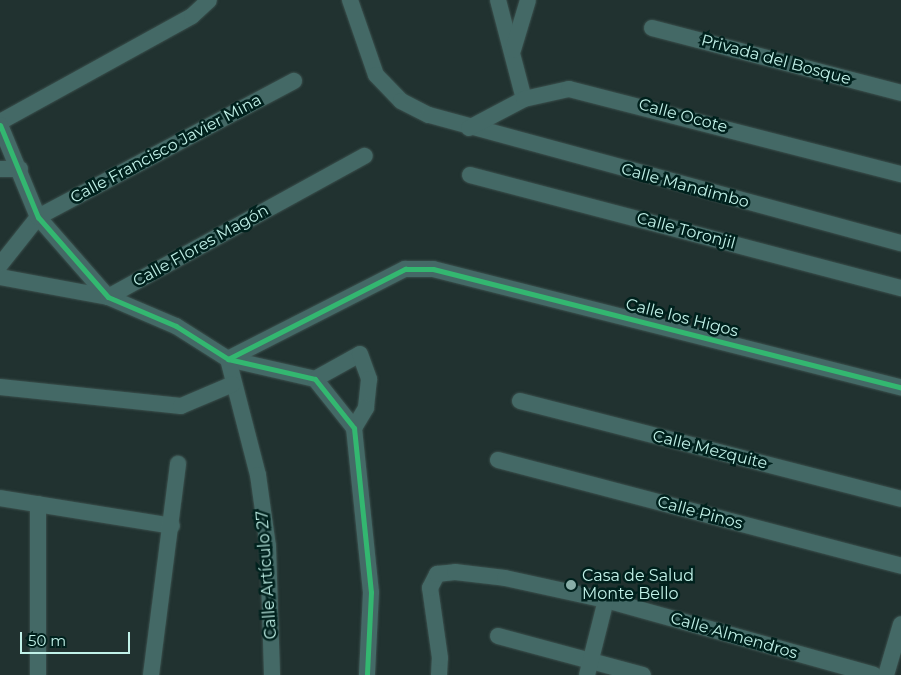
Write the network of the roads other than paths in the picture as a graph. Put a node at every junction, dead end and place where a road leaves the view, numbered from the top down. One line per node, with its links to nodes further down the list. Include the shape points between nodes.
1 (209, 0): 10 (street, via 192,16)
2 (350, 0): 11 (street, Calle Mandimbo, via 376,75 401,101 428,116)
3 (498, 0): 6 (street)
4 (528, 0): 6 (street)
5 (652, 28): 8 (street, Privada del Bosque)
6 (513, 50): 9 (street)
7 (294, 81): 17 (street, Calle Francisco Javier Mina)
8 (901, 93)
9 (524, 99): 11 (street, Calle Ocote); 15 (street, Calle Ocote, via 569,89 588,91)
10 (0, 124): 14 (street)
11 (468, 128): 18 (street, Calle Mandimbo)
12 (365, 156): 22 (street, Calle Flores Magón)
13 (0, 169): 14 (street)
14 (20, 169): 17 (street)
15 (901, 174)
16 (470, 175): 21 (street, Calle Toronjil)
17 (38, 217): 19 (street); 22 (street)
18 (901, 243)
19 (0, 265)
20 (0, 277): 22 (street)
21 (901, 288)
22 (108, 297): 23 (street, via 176,326)
23 (228, 359): 24 (street); 25 (street, Calle Artículo 27); 27 (street, Calle los Higos, via 405,269 434,269)
24 (314, 379): 29 (street); 29 (street, via 360,354 369,379 366,408)
25 (234, 384): 26 (street, via 180,406); 44 (street, Calle Artículo 27, via 258,475 268,546)
26 (0, 387)
27 (901, 387)
28 (520, 401): 33 (street, Calle Mezquite)
29 (354, 428): 45 (street, via 371,592)
30 (498, 460): 36 (street, Calle Pinos)
31 (178, 464): 35 (street)
32 (0, 498): 34 (street)
33 (901, 499)
34 (38, 504): 35 (street); 42 (street)
35 (172, 526): 43 (street)
36 (901, 566)
37 (606, 600): 41 (street); 46 (street, Calle Almendros, via 505,578 455,572 437,574 430,588 440,658); 48 (street, Calle Almendros)
38 (901, 624): 40 (street)
39 (498, 636): 41 (street)
40 (896, 661): 49 (street)
41 (588, 668): 47 (street)
42 (38, 675)
43 (151, 675)
44 (272, 675)
45 (367, 675)
46 (439, 675)
47 (643, 675)
48 (874, 675)
49 (886, 675)

